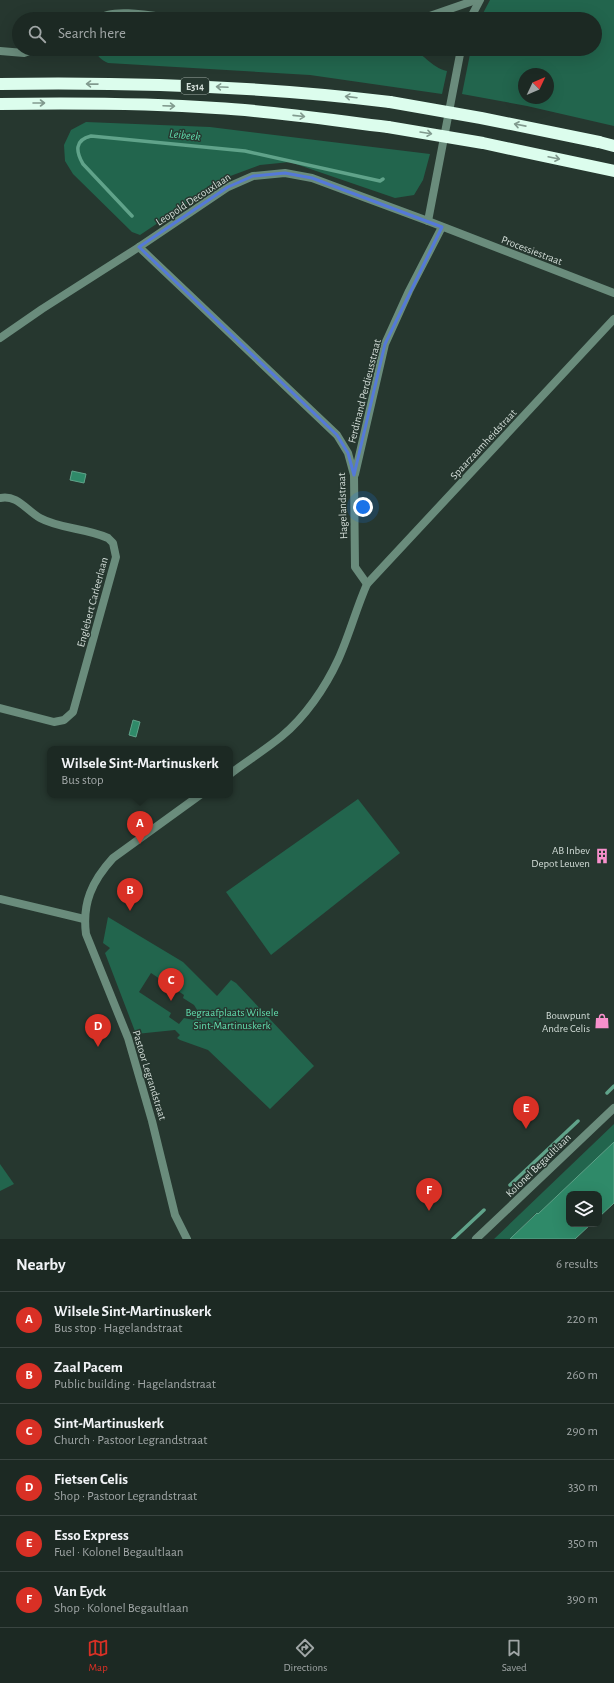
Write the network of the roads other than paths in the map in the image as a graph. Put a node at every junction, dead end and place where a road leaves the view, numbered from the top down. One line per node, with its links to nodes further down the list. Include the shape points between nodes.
1 (476, 0): 3 (street)
2 (480, 0): 4 (street)
3 (442, 12)
4 (474, 12)
5 (0, 51): 6 (street)
6 (12, 52)
7 (460, 56): 12 (street)
8 (0, 84): 10 (highway, E314, one-way to 8, bridge, via 390,102 320,94 221,87)
9 (0, 104): 11 (highway, E314, one-way to 11, bridge, via 131,104 216,108 312,117 483,143)
10 (614, 146)
11 (614, 171)
12 (428, 221): 13 (street, Leopold Decouxlaan); 14 (street, Leopold Decouxlaan, via 312,178 285,173 253,176 228,187)
13 (442, 227): 15 (street, Processiestraat); 18 (street, Ferdinand Perdieusstraat, via 385,344)
14 (139, 247): 17 (street, Leopold Decouxlaan); 18 (street, Hagelandstraat, via 337,436 348,453)
15 (614, 293)
16 (614, 319): 20 (street, Spaarzaamheidstraat)
17 (0, 338)
18 (354, 475): 20 (street, Hagelandstraat, via 356,567)
19 (0, 498): 21 (street, Englebert Carleerlaan, via 17,501 32,514 47,521 108,538 113,543 116,557 73,712 64,720 54,722)
20 (367, 584): 22 (street, via 357,605 339,659 316,696 283,735)
21 (0, 708)
22 (233, 772)
23 (196, 798): 25 (street, via 113,858 102,869 92,886)
24 (0, 898): 25 (street)
25 (84, 919): 27 (street, Pastoor Legrandstraat, via 86,934 128,1038 147,1101 175,1215)
26 (614, 1108): 28 (street, Kolonel Begaultlaan)
27 (187, 1239)
28 (476, 1239)

